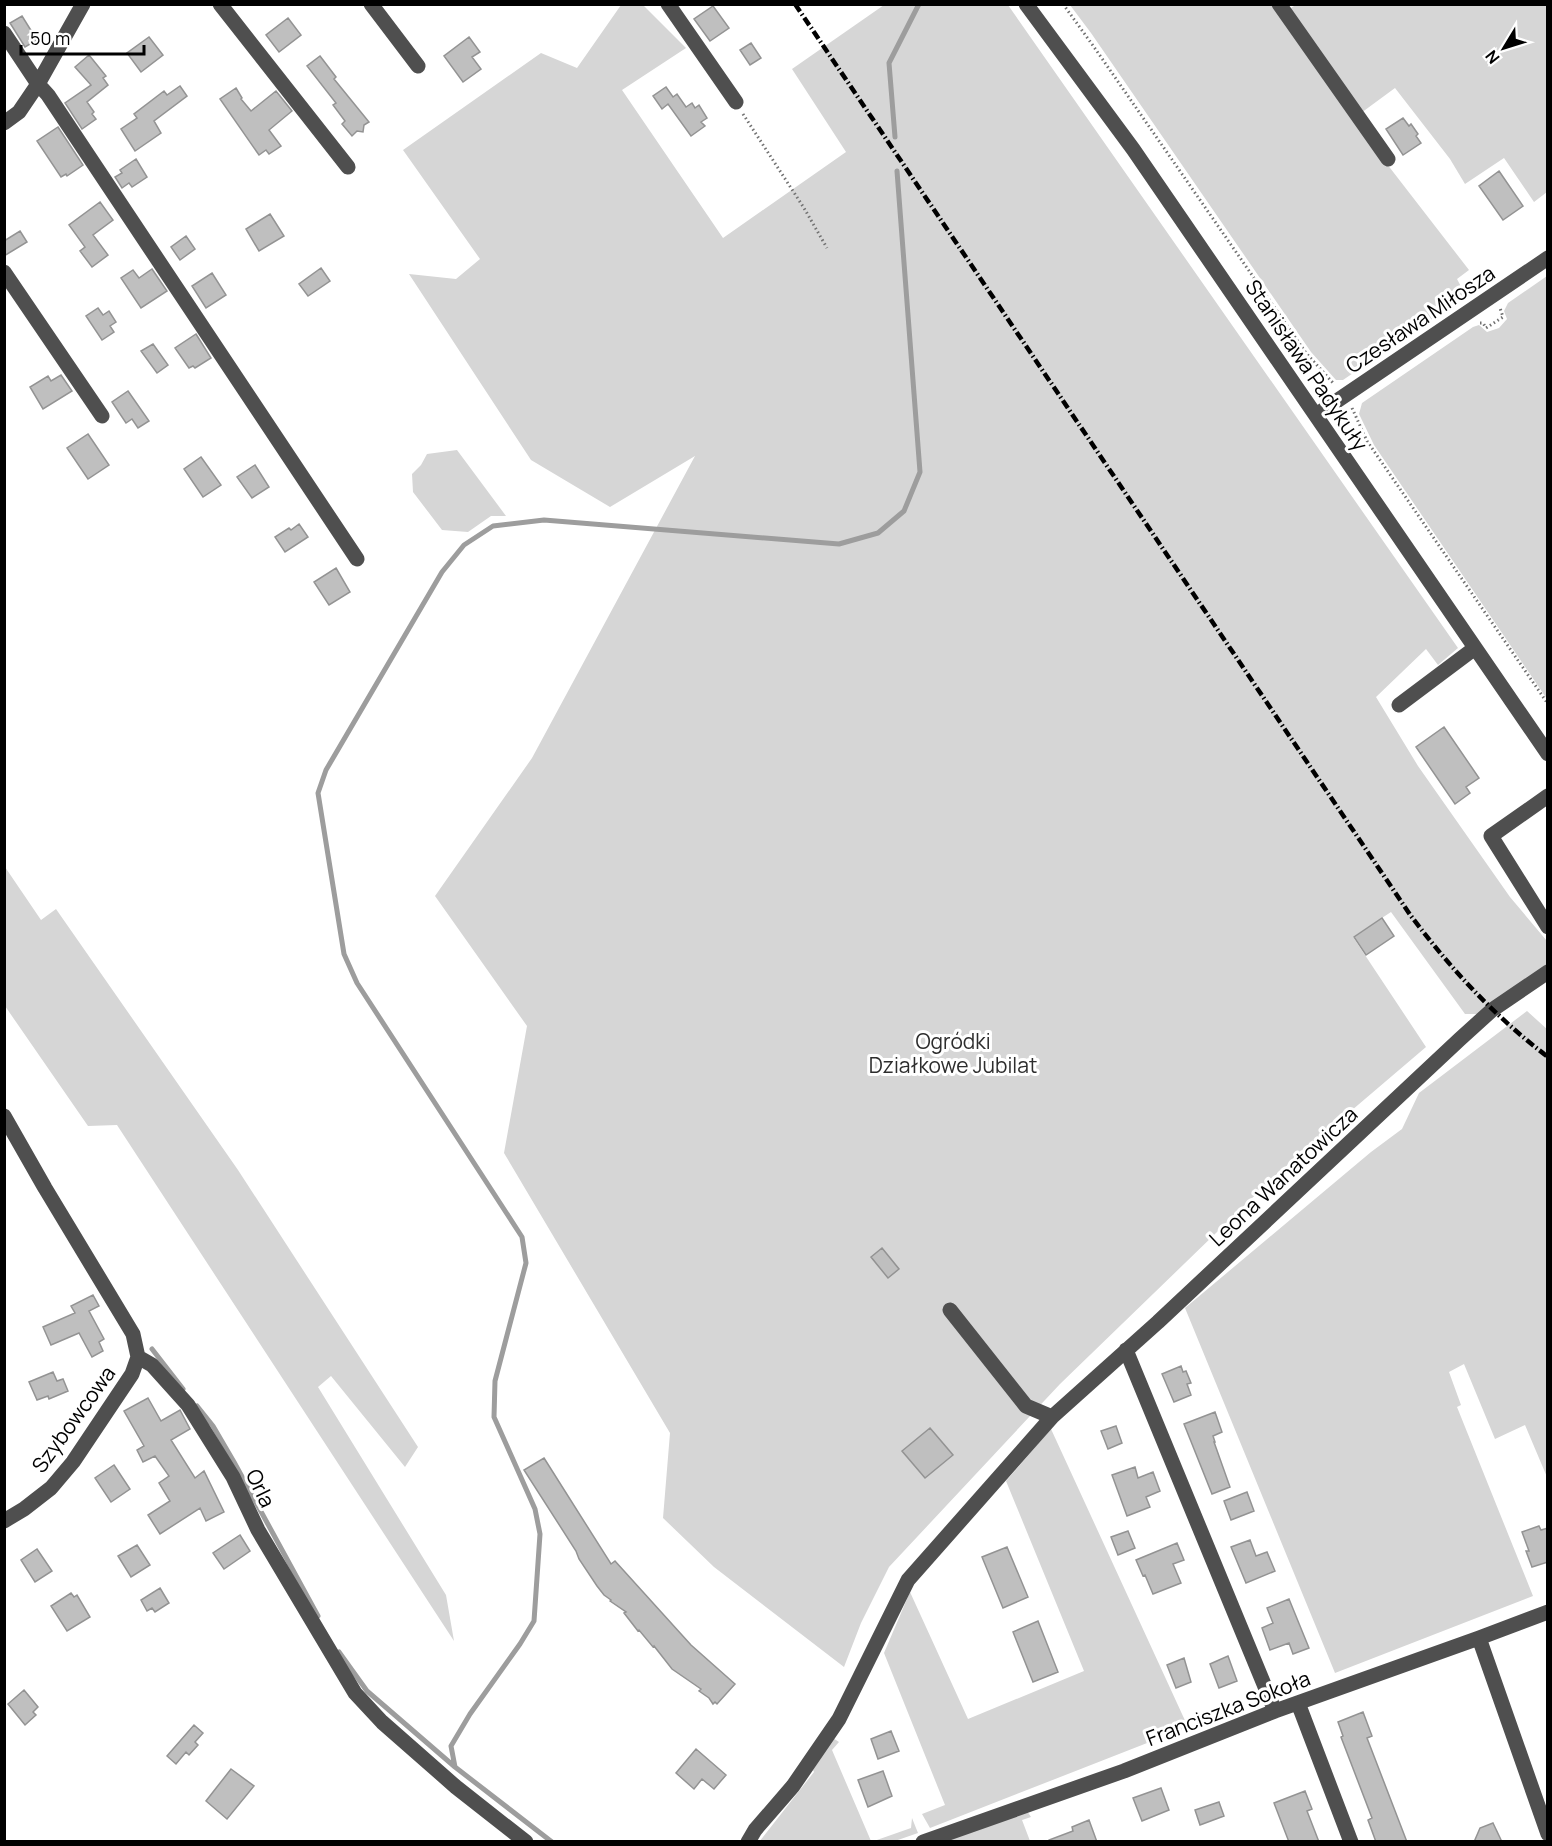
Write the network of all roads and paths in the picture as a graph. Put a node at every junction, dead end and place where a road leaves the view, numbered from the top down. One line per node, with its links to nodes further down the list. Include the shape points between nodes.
1 (83, 4): 10 (street)
2 (220, 4): 14 (street)
3 (371, 4): 9 (street)
4 (668, 4): 11 (street)
5 (1026, 4): 21 (street, Stanisława Padykuły, via 1133,148)
6 (1063, 4): 20 (path, via 1306,353)
7 (1279, 4): 13 (street)
8 (4, 33): 10 (street)
9 (418, 66)
10 (38, 84): 12 (street, via 19,112); 23 (street)
11 (736, 102): 15 (path)
12 (4, 123)
13 (1388, 159)
14 (348, 168)
15 (827, 248)
16 (1548, 258): 20 (street, Czesława Miłosza)
17 (4, 272): 22 (street)
18 (1503, 316): 19 (path)
19 (1486, 328)
20 (1345, 396): 21 (street, Czesława Miłosza); 25 (path, via 1367,441)
21 (1316, 415): 24 (street, Stanisława Padykuły)
22 (102, 416)
23 (357, 559)
24 (1475, 648): 26 (street); 27 (street, Stanisława Padykuły)
25 (1548, 704)
26 (1399, 705)
27 (1548, 754)
28 (1548, 796): 29 (street, via 1491,836)
29 (1548, 927)
30 (1548, 972): 33 (street, Leona Wanatowicza, via 1492,1010)
31 (4, 1116): 34 (street, via 133,1334)
32 (950, 1310): 35 (street, via 1026,1406)
33 (1126, 1350): 35 (street, Leona Wanatowicza); 40 (street)
34 (138, 1357): 36 (street, Szybowcowa, via 132,1374 73,1462 51,1488); 42 (street, Orla, via 152,1365 188,1405 355,1693 456,1787)
35 (1052, 1417): 43 (street, Leona Wanatowicza, via 908,1580 839,1719)
36 (4, 1521)
37 (1548, 1612): 38 (street, Franciszka Sokoła)
38 (1479, 1638): 39 (street, Franciszka Sokoła); 41 (street)
39 (1298, 1703): 40 (street, Franciszka Sokoła); 45 (street)
40 (1275, 1711): 44 (street, Franciszka Sokoła, via 1124,1771)
41 (1548, 1834)
42 (526, 1842)
43 (748, 1842)
44 (923, 1842)
45 (1351, 1842)

